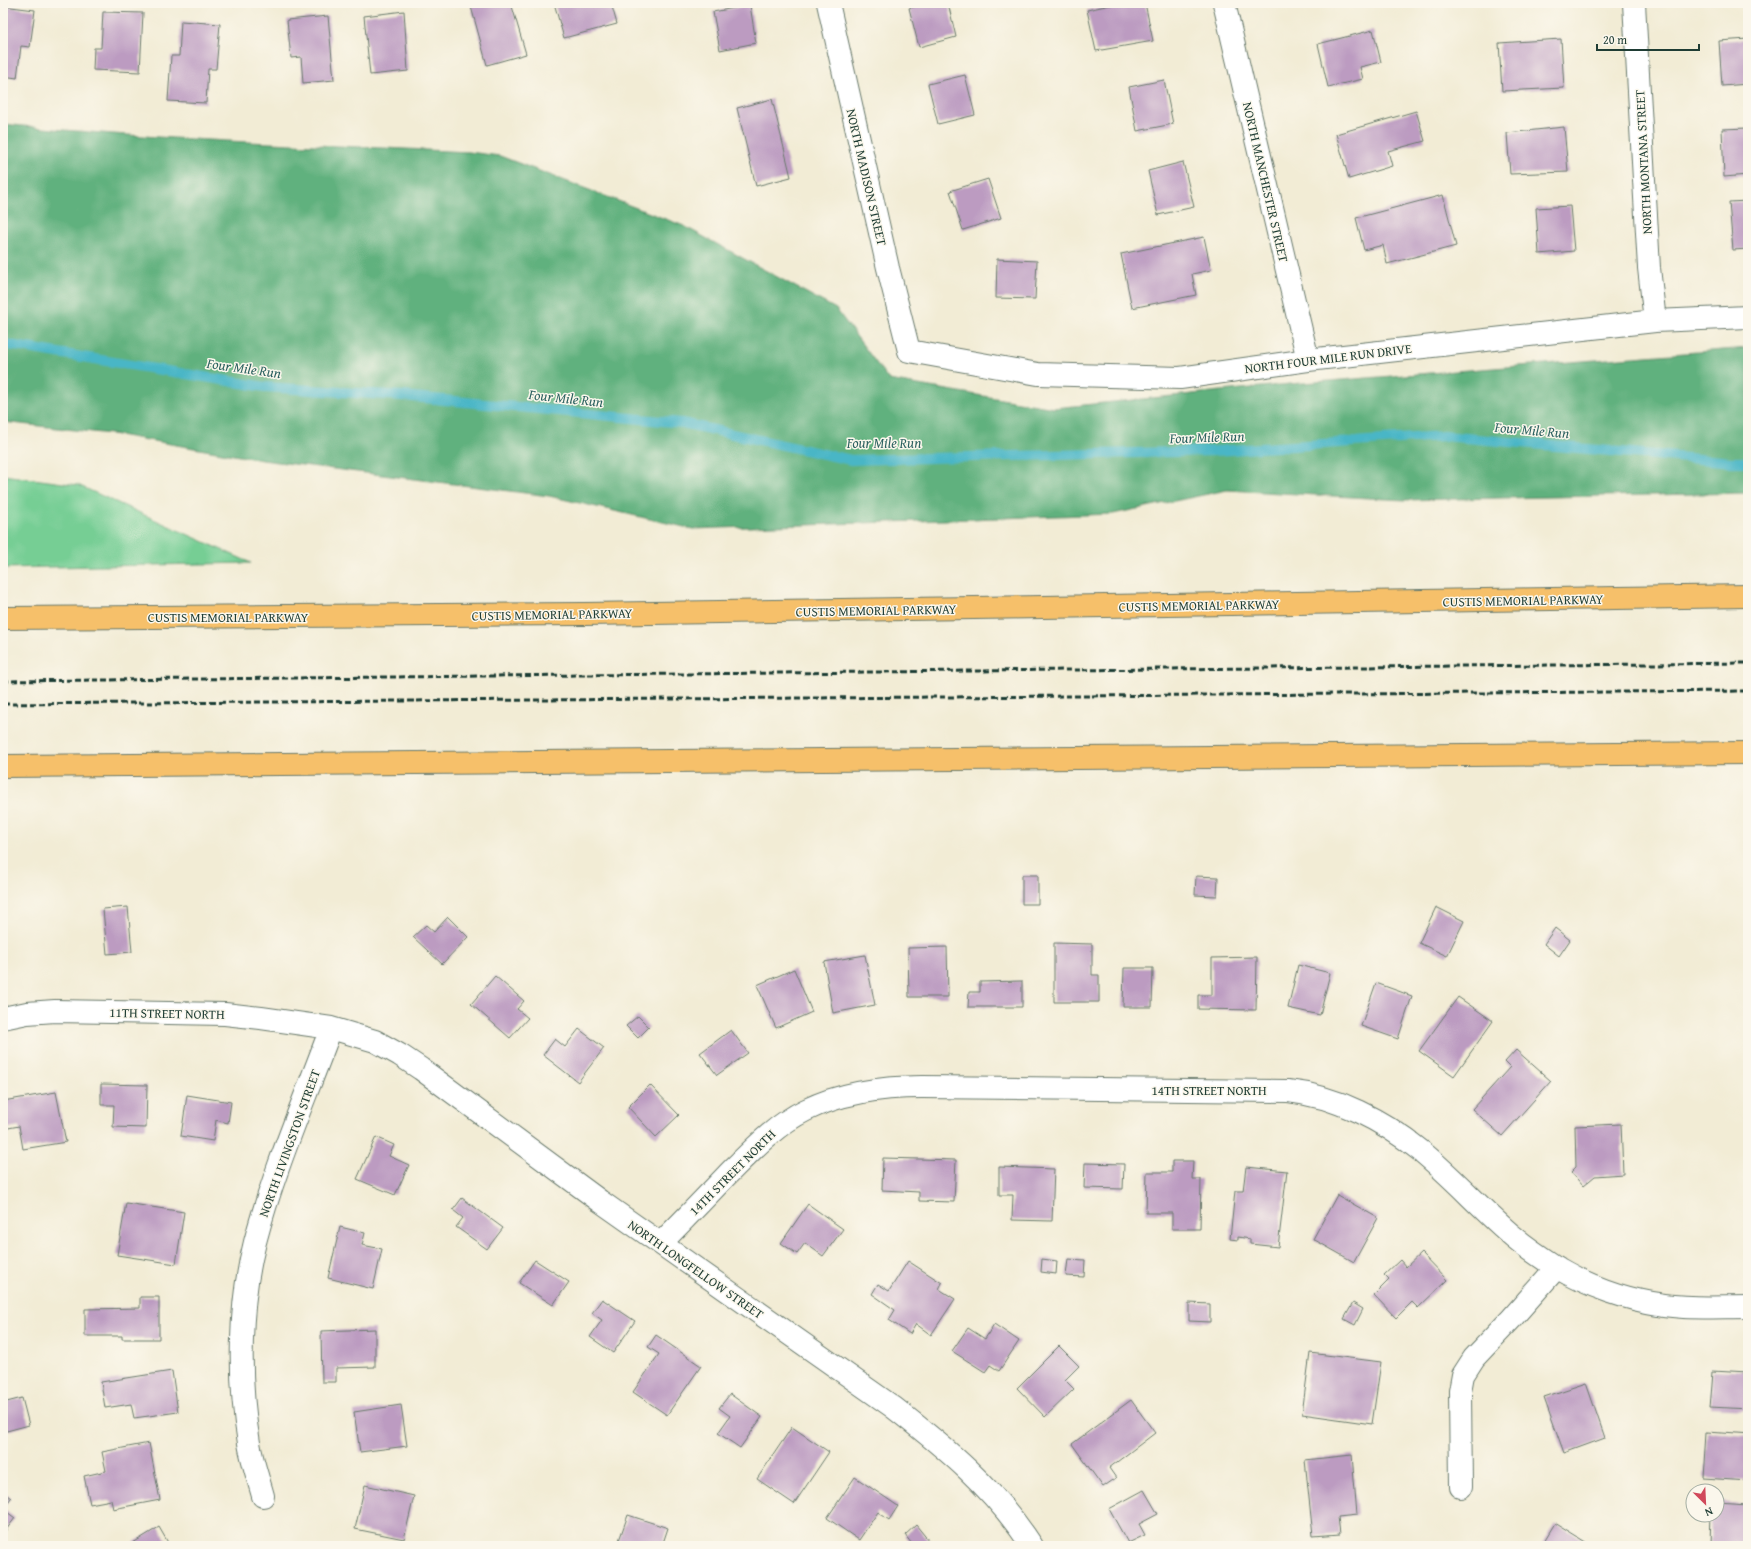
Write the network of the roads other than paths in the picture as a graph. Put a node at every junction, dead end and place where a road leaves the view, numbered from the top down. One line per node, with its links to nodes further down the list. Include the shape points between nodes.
1 (828, 3): 6 (street, NORTH MADISON STREET)
2 (1224, 3): 7 (street, NORTH MANCHESTER STREET)
3 (1634, 3): 5 (street, NORTH MONTANA STREET, via 1649,268)
4 (1748, 317): 5 (street, NORTH FOUR MILE RUN DRIVE)
5 (1655, 321): 7 (street, NORTH FOUR MILE RUN DRIVE)
6 (909, 351): 7 (street, NORTH FOUR MILE RUN DRIVE, via 1038,374 1180,378)
7 (1308, 360)
8 (1748, 596): 9 (highway, CUSTIS MEMORIAL PARKWAY, via 592,614)
9 (3, 618)
10 (1748, 753): 11 (highway)
11 (3, 766)
12 (3, 1018): 13 (street, 11TH STREET NORTH, via 55,1011 225,1014)
13 (332, 1028): 14 (street, NORTH LONGFELLOW STREET, via 376,1042 400,1055); 18 (street, NORTH LIVINGSTON STREET, via 279,1165 262,1216 248,1274 242,1374 249,1443)
14 (661, 1243): 15 (street, 14TH STREET NORTH, via 778,1126 813,1107 851,1094 886,1088 922,1087 1274,1091 1314,1095 1358,1112 1388,1128 1431,1159 1515,1238); 19 (street, NORTH LONGFELLOW STREET, via 893,1407 940,1444 994,1496)
15 (1556, 1267): 16 (street, 14TH STREET NORTH, via 1597,1287 1663,1305); 17 (street, via 1474,1358 1463,1375 1460,1391)
16 (1748, 1307)
17 (1461, 1487)
18 (263, 1496)
19 (1032, 1546)

